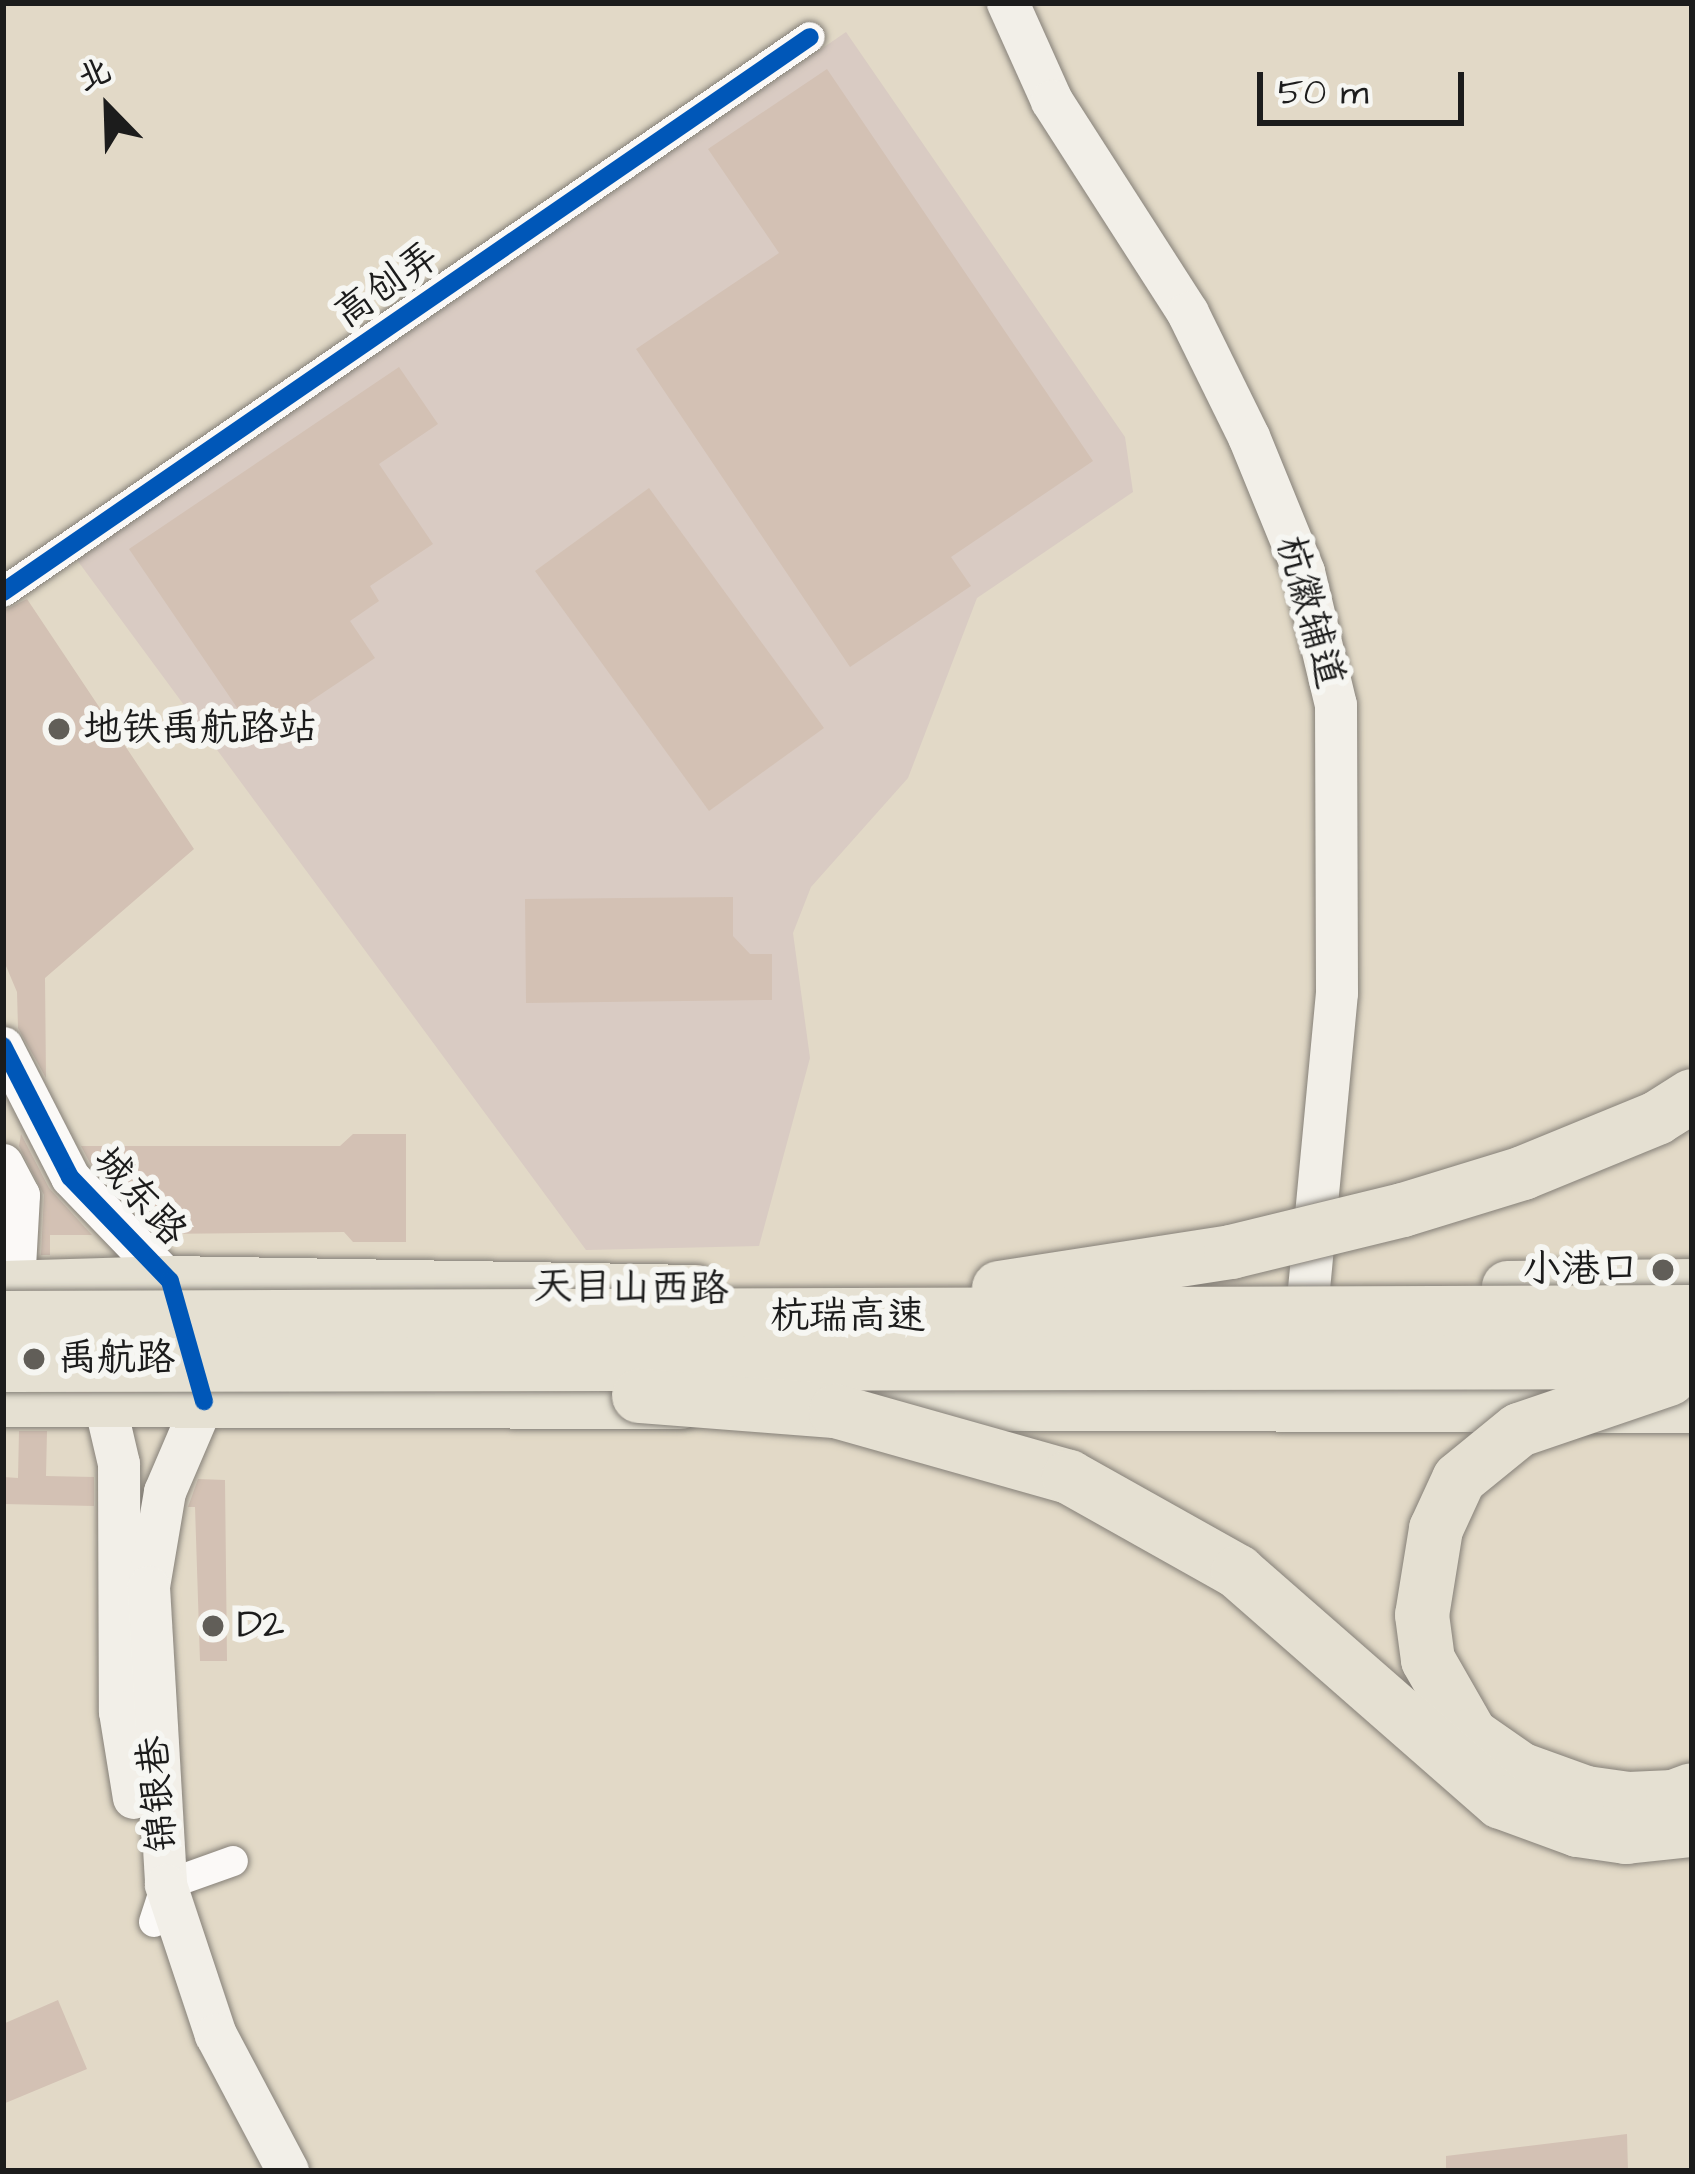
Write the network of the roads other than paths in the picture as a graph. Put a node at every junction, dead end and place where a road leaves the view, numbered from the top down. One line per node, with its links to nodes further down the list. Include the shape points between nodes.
1 (1008, 3): 9 (main road, 杭徽辅道, via 1052,101 1188,314 1249,437 1304,572 1336,706 1336,993)
2 (810, 37): 3 (street, 高创弄)
3 (3, 592)
4 (3, 1046): 7 (street, 城东路, via 70,1177)
5 (1692, 1096): 12 (highway, bridge, via 1523,1173 1403,1210 1231,1252)
6 (3, 1162): 10 (street, via 20,1196)
7 (170, 1281): 9 (highway, 天目山西路, via 946,1294); 10 (highway, 天目山西路); 16 (street, 城东路)
8 (1692, 1284): 9 (highway, 天目山西路)
9 (1309, 1289)
10 (7, 1296): 12 (highway, 杭瑞高速, bridge); 17 (street)
11 (1692, 1312): 12 (highway, 杭瑞高速, bridge)
12 (803, 1317)
13 (1692, 1362): 16 (highway, 杭瑞高速, bridge)
14 (3, 1365): 16 (highway, 杭瑞高速, bridge)
15 (1692, 1372): 20 (highway, bridge, via 1520,1430 1484,1456 1459,1479 1436,1528 1422,1615 1429,1660 1471,1735 1520,1769 1629,1799)
16 (208, 1383): 17 (highway); 19 (highway); 21 (highway, bridge, via 836,1411 1069,1477 1238,1572 1501,1802 1578,1830 1626,1837); 23 (main road, 锦银巷, via 165,1492 149,1587)
17 (104, 1400): 18 (highway); 23 (main road, 锦银巷, via 119,1463 120,1712)
18 (3, 1401)
19 (1692, 1407)
20 (1692, 1790)
21 (1692, 1830)
22 (233, 1861): 23 (street)
23 (160, 1904): 24 (main road, 锦银巷, via 194,2031); 25 (main road, 锦银巷, via 216,2035)
24 (262, 2171)
25 (288, 2171)

